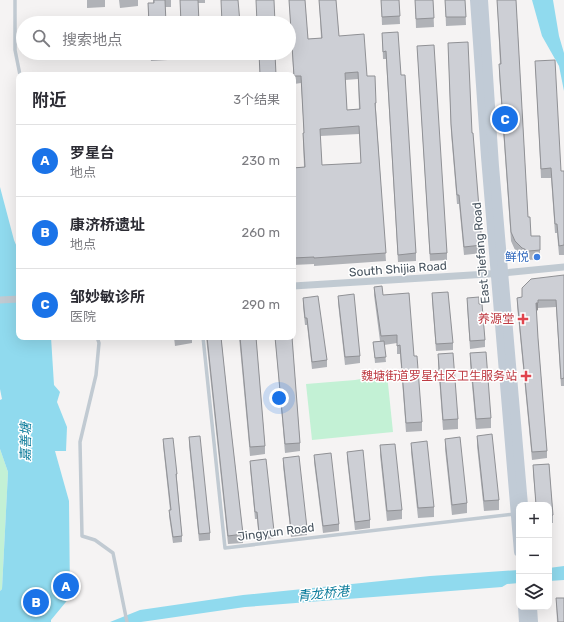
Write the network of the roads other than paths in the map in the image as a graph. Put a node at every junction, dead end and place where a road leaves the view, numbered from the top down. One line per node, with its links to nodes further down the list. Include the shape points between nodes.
1 (15, 0): 4 (lane)
2 (475, 0): 8 (main road, East Jiefang Road, via 486,158)
3 (483, 0): 8 (main road, East Jiefang Road)
4 (16, 55)
5 (17, 60): 6 (lane)
6 (19, 72)
7 (564, 267): 8 (street, South Shijia Road)
8 (500, 274): 9 (street, South Shijia Road); 14 (main road, East Jiefang Road); 15 (main road, East Jiefang Road)
9 (296, 286)
10 (16, 299): 11 (street)
11 (0, 300)
12 (98, 340): 18 (lane, via 96,375 80,442 82,536 94,540 113,553)
13 (202, 340): 15 (lane, Jingyun Road, via 225,548)
14 (523, 502)
15 (516, 514)
16 (523, 610): 19 (main road)
17 (532, 610): 20 (main road)
18 (127, 622)
19 (524, 622)
20 (533, 622)

